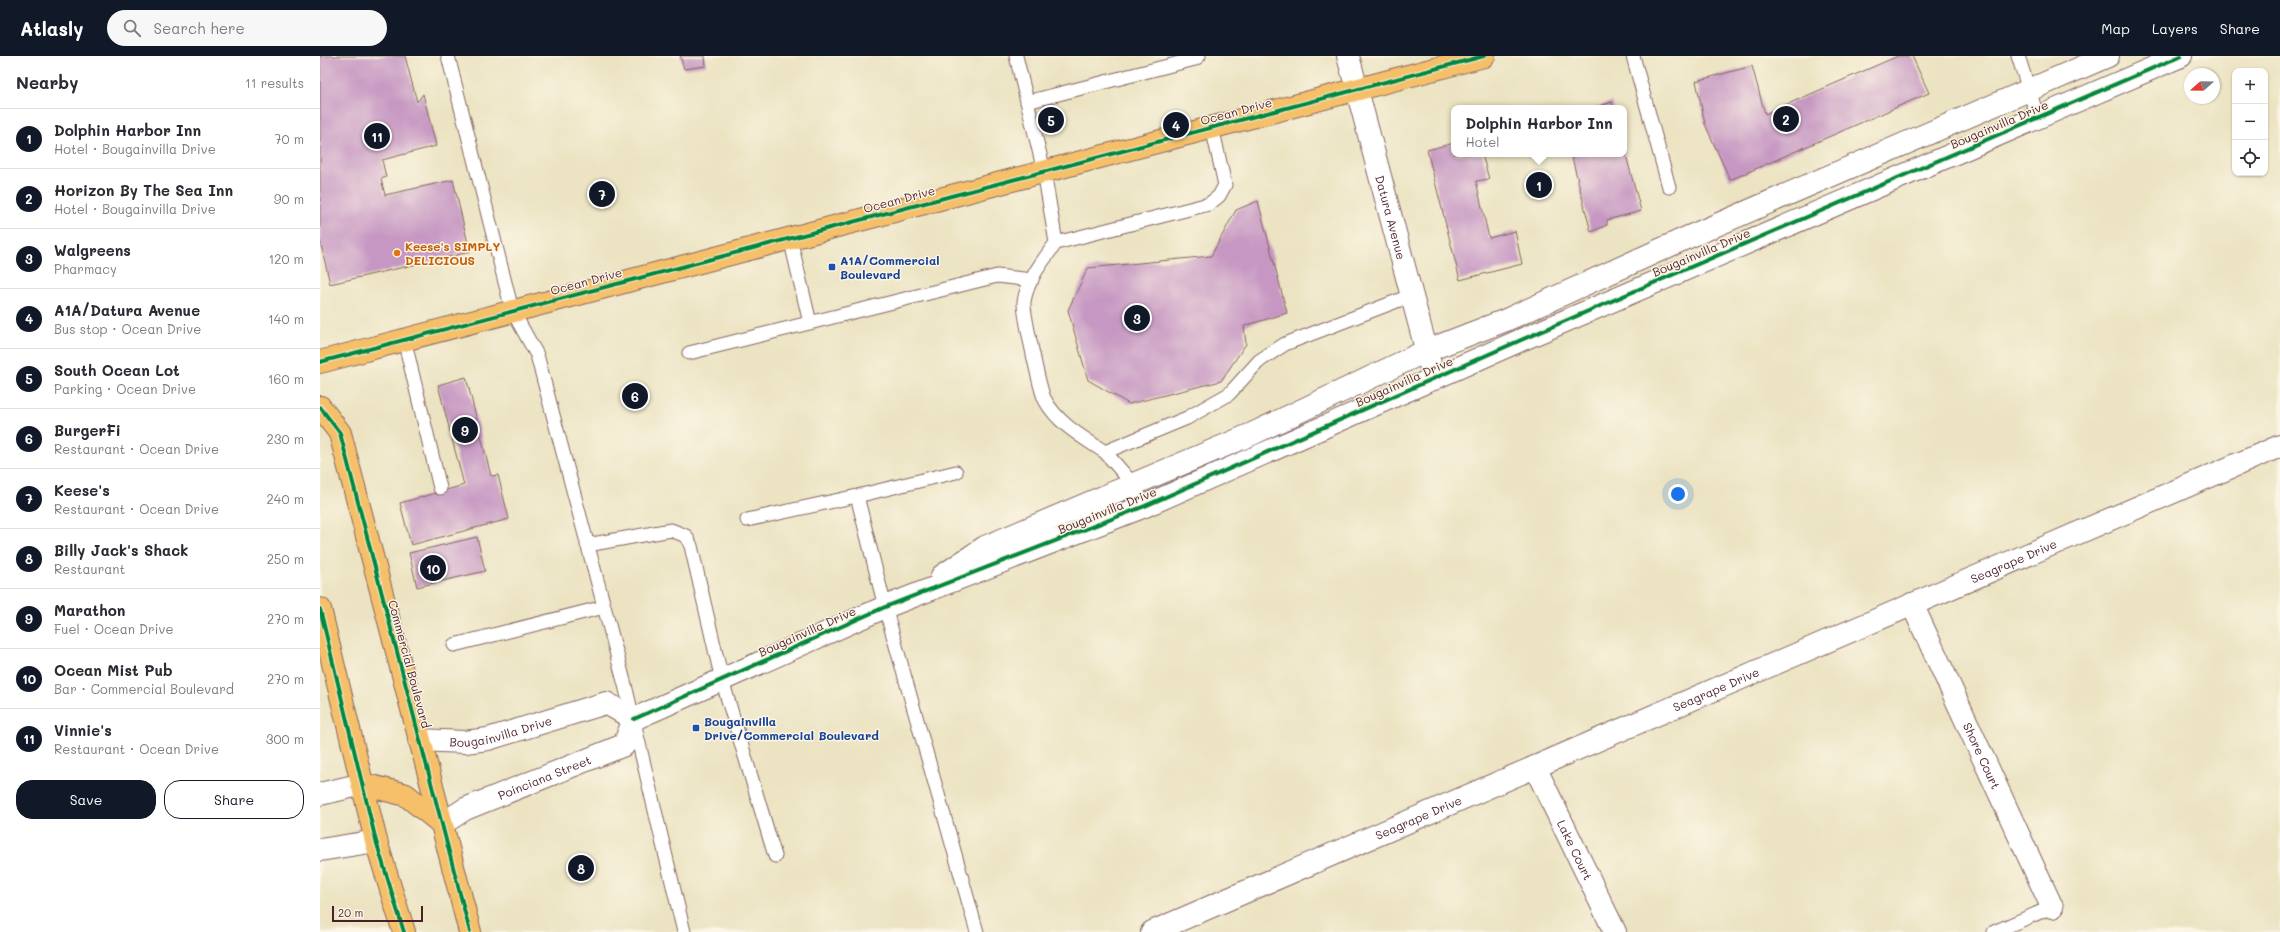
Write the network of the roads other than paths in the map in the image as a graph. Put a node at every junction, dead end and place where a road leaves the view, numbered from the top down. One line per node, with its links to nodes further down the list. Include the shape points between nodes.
1 (448, 56): 21 (lane)
2 (1016, 56): 12 (lane)
3 (1200, 56): 12 (lane)
4 (1348, 56): 10 (street, Datura Avenue)
5 (1484, 56): 10 (main road, Ocean Drive)
6 (1632, 56): 16 (lane)
7 (2018, 56): 11 (lane)
8 (2108, 56): 11 (street, Bougainvilla Drive)
9 (2181, 56): 13 (street, Bougainvilla Drive)
10 (1357, 89): 14 (main road, Ocean Drive); 20 (street, Datura Avenue)
11 (2029, 91): 13 (lane); 24 (street, Bougainvilla Drive, via 1684,238 1506,320)
12 (1027, 102): 15 (lane)
13 (2038, 118): 27 (street, Bougainvilla Drive)
14 (1212, 127): 15 (main road, Ocean Drive); 18 (lane, via 1225,185 1219,196 1209,204)
15 (1044, 171): 17 (main road, Ocean Drive); 18 (lane)
16 (1669, 187)
17 (790, 238): 21 (main road, Ocean Drive); 22 (lane)
18 (1056, 243): 19 (lane)
19 (1032, 280): 22 (lane, via 997,276); 30 (lane, via 1024,302 1045,400 1068,427)
20 (1410, 296): 24 (street, Datura Avenue); 30 (lane, via 1285,344 1259,361 1229,394 1187,418)
21 (512, 310): 23 (main road, Ocean Drive); 37 (lane, via 537,355)
22 (810, 323): 25 (lane)
23 (404, 339): 26 (main road, Ocean Drive); 33 (lane)
24 (1426, 352): 27 (street, Datura Avenue); 32 (street, Bougainvilla Drive, via 1252,434)
25 (690, 353)
26 (320, 362)
27 (1434, 379): 35 (street, Bougainvilla Drive)
28 (320, 407): 46 (main road, Commercial Boulevard, via 340,433)
29 (2280, 446): 39 (street, Seagrape Drive)
30 (1105, 452): 32 (lane)
31 (956, 472): 34 (lane)
32 (1133, 484): 35 (lane); 38 (street, Bougainvilla Drive, via 985,547)
33 (440, 488)
34 (857, 496): 36 (lane); 41 (lane)
35 (1145, 506): 38 (street, Bougainvilla Drive)
36 (747, 520)
37 (587, 544): 40 (lane); 44 (lane, via 671,530 686,536 691,546)
38 (909, 598): 41 (street, Bougainvilla Drive)
39 (1912, 604): 47 (street, Seagrape Drive); 54 (street, Shore Court)
40 (604, 607): 43 (lane); 45 (lane)
41 (885, 607): 44 (street, Bougainvilla Drive); 59 (lane)
42 (320, 609): 48 (main road)
43 (454, 644)
44 (722, 680): 45 (street, Bougainvilla Drive); 53 (lane)
45 (634, 719): 46 (street, Bougainvilla Drive, via 606,703 488,739 465,742); 50 (street, Poinciana Street, via 624,745 465,809); 58 (lane)
46 (419, 740): 50 (main road, Commercial Boulevard)
47 (1535, 767): 55 (street, Seagrape Drive); 60 (street, Lake Court)
48 (363, 784): 49 (street); 50 (main road, via 406,795); 51 (main road)
49 (320, 794)
50 (442, 824): 57 (main road, Commercial Boulevard)
51 (376, 841): 52 (street); 56 (main road)
52 (320, 850)
53 (776, 856)
54 (2052, 907): 61 (lane)
55 (1165, 929)
56 (404, 932)
57 (470, 932)
58 (684, 932)
59 (977, 932)
60 (1615, 932)
61 (1994, 932)

